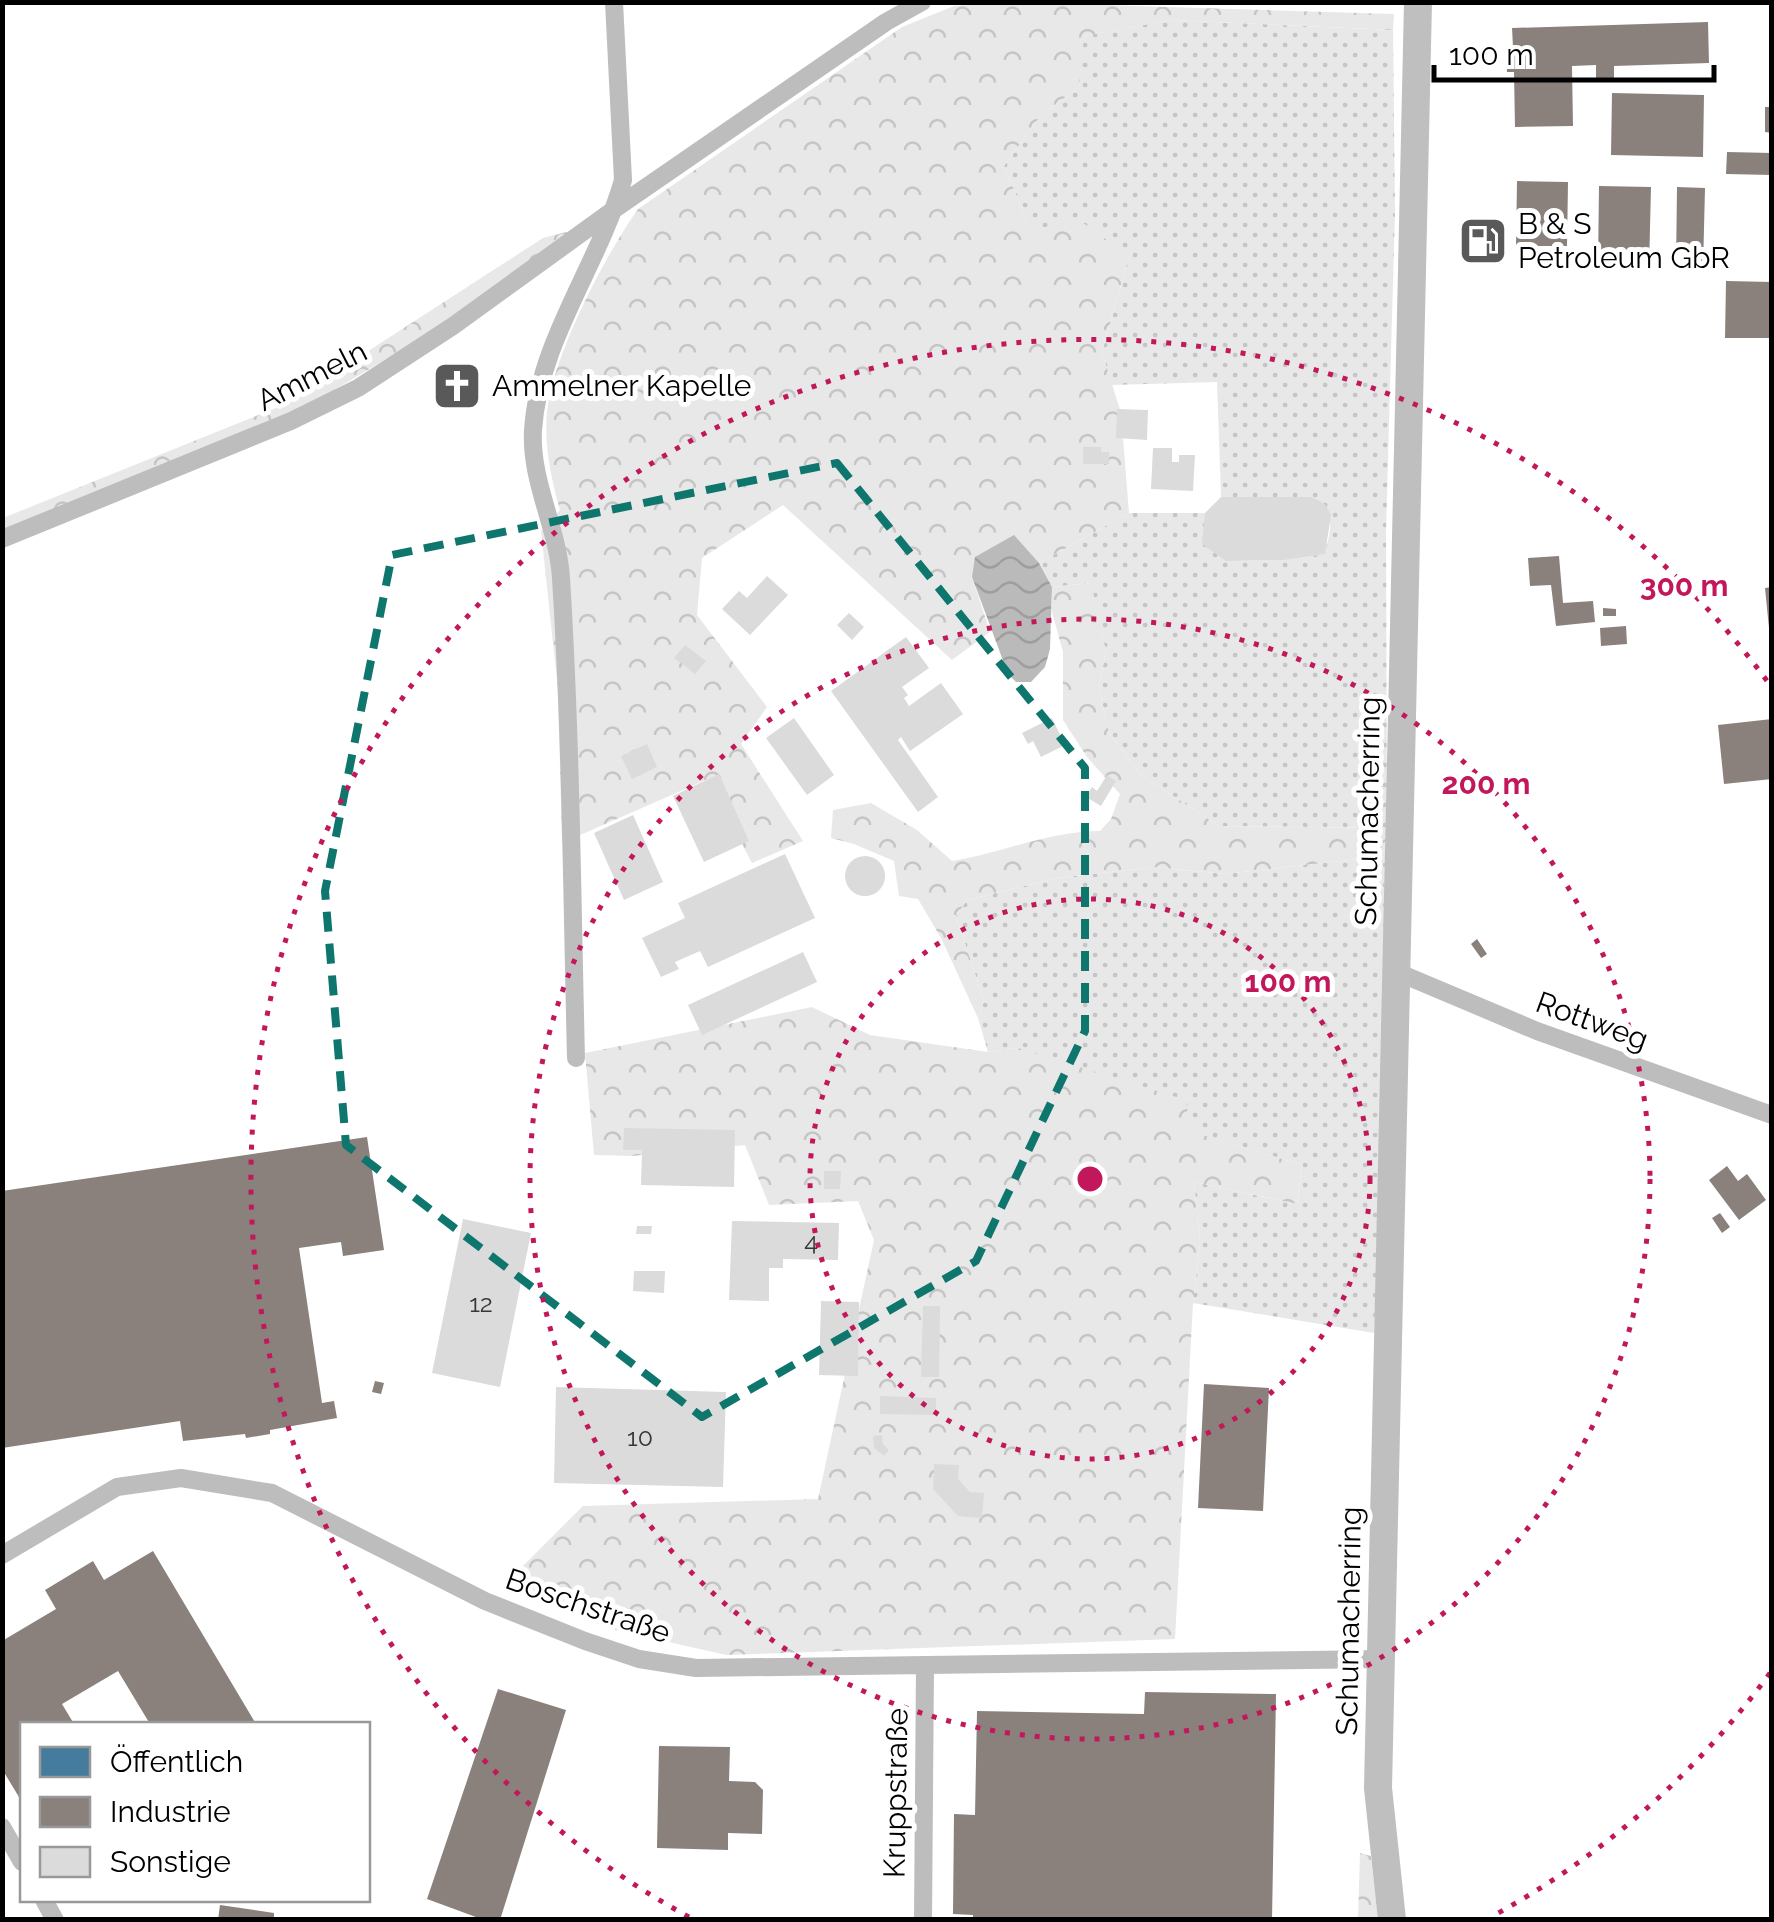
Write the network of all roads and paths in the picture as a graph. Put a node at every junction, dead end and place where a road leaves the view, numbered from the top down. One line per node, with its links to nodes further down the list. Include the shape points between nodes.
1 (614, 2): 4 (street, via 624,180)
2 (922, 2): 4 (street, Ammeln)
3 (1418, 2): 6 (main road, Schumacherring)
4 (616, 208): 5 (street, Ammeln, via 358,388); 7 (street, via 548,357 533,429 561,572)
5 (2, 539)
6 (1397, 972): 8 (street, Rottweg); 10 (main road, Schumacherring)
7 (576, 1058)
8 (1772, 1115)
9 (2, 1555): 11 (street, Boschstraße, via 118,1486 181,1478 272,1492 485,1601 639,1659 696,1668)
10 (1382, 1659): 11 (street, Boschstraße); 15 (main road, Schumacherring, via 1378,1788)
11 (925, 1666): 14 (street, Kruppstraße)
12 (2, 1827): 13 (street)
13 (20, 1858)
14 (922, 1920)
15 (1392, 1920)

